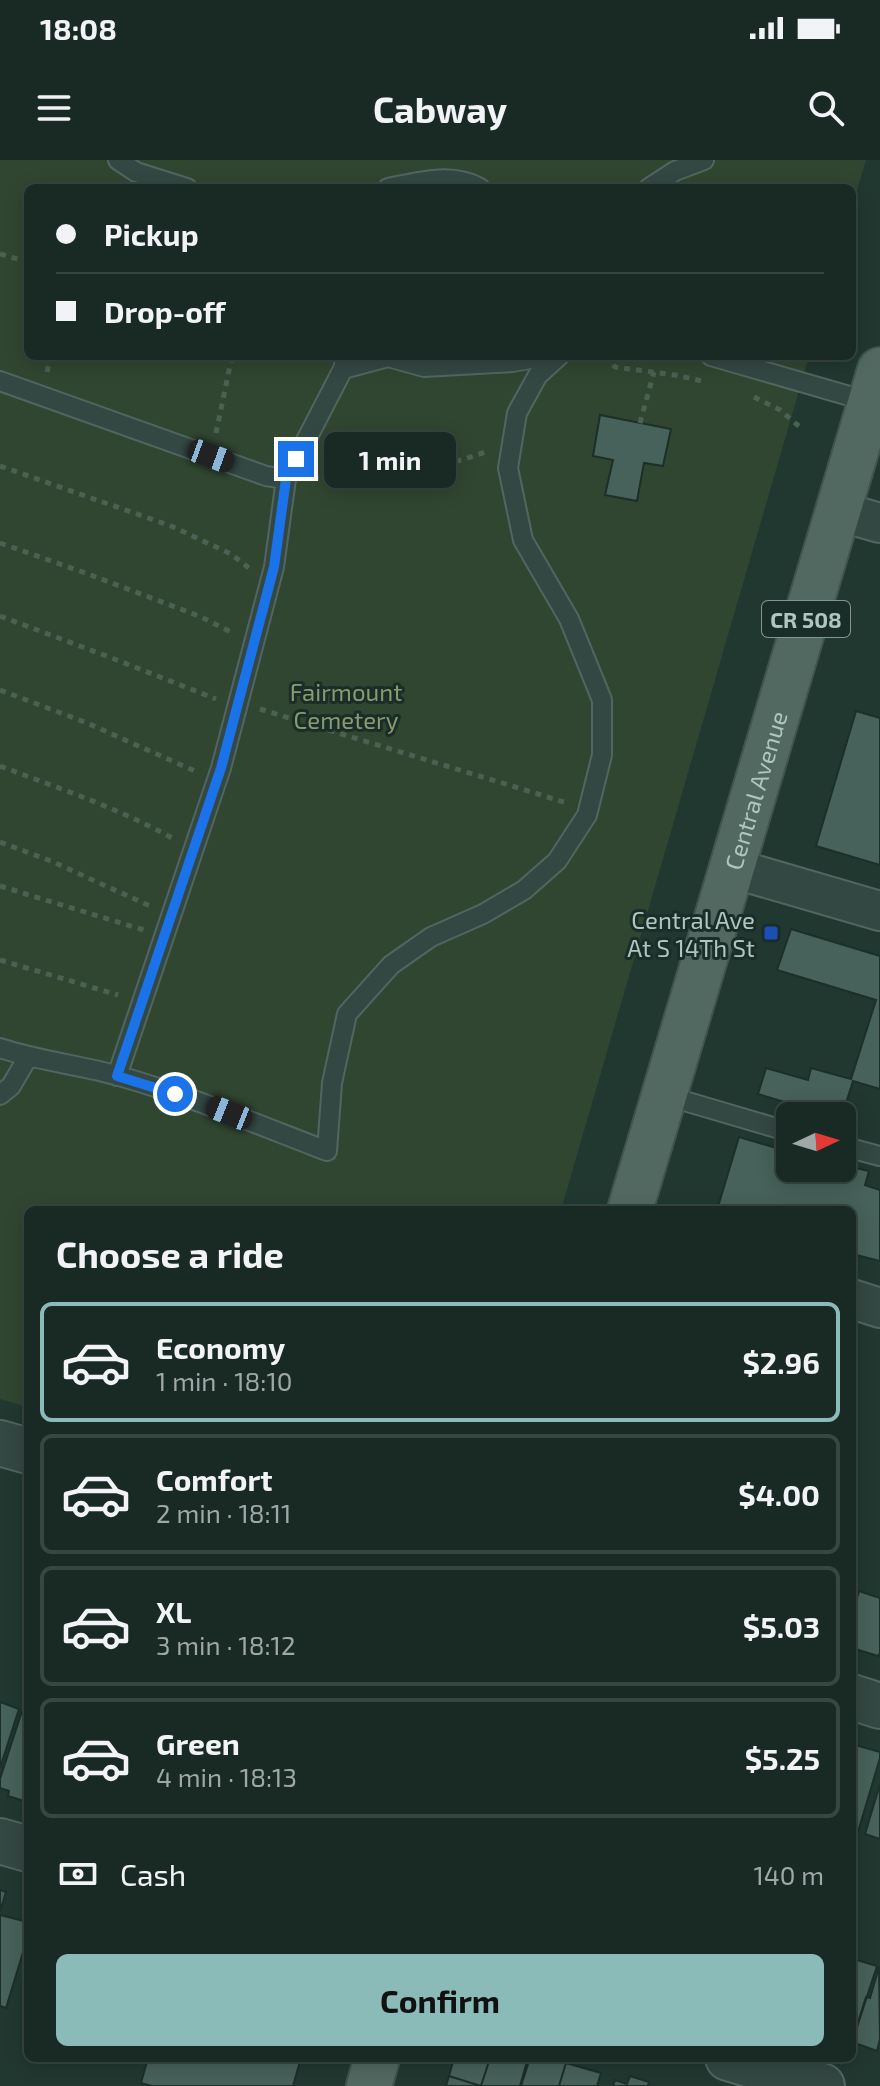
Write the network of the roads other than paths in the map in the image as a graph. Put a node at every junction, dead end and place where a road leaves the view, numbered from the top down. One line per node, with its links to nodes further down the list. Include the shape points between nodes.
1 (118, 160): 4 (lane)
2 (704, 160): 3 (lane)
3 (675, 165): 7 (lane)
4 (174, 184)
5 (408, 184): 6 (lane, via 432,179)
6 (473, 184)
7 (654, 184)
8 (399, 360): 9 (lane, via 424,367)
9 (524, 360)
10 (555, 360): 22 (lane, via 538,375 517,413 508,468 523,540 569,619 602,700 602,755 587,815 557,861 524,890 431,937 391,965 347,1014 332,1083 327,1151)
11 (733, 360): 14 (lane)
12 (344, 362): 15 (lane)
13 (0, 381): 15 (lane)
14 (875, 386): 16 (main road, Central Avenue / CR 508)
15 (286, 479): 22 (lane, via 274,567 232,703 213,795)
16 (838, 511): 17 (street); 18 (main road, Central Avenue / CR 508)
17 (880, 523)
18 (732, 868): 19 (street); 24 (main road, Central Avenue / CR 508)
19 (880, 911)
20 (0, 1048): 21 (lane)
21 (28, 1057): 22 (lane); 23 (lane)
22 (117, 1076)
23 (0, 1095)
24 (664, 1095): 25 (lane); 28 (main road, Central Avenue / CR 508)
25 (776, 1128)
26 (856, 1150): 27 (lane)
27 (880, 1156)
28 (631, 1206)
29 (856, 1300): 30 (street)
30 (880, 1308)
31 (0, 1443): 32 (street)
32 (24, 1450)
33 (856, 1698): 34 (street)
34 (880, 1706)
35 (0, 1841): 36 (street)
36 (24, 1848)
37 (376, 2062): 39 (main road)
38 (737, 2065): 40 (street)
39 (369, 2086)
40 (822, 2086)

